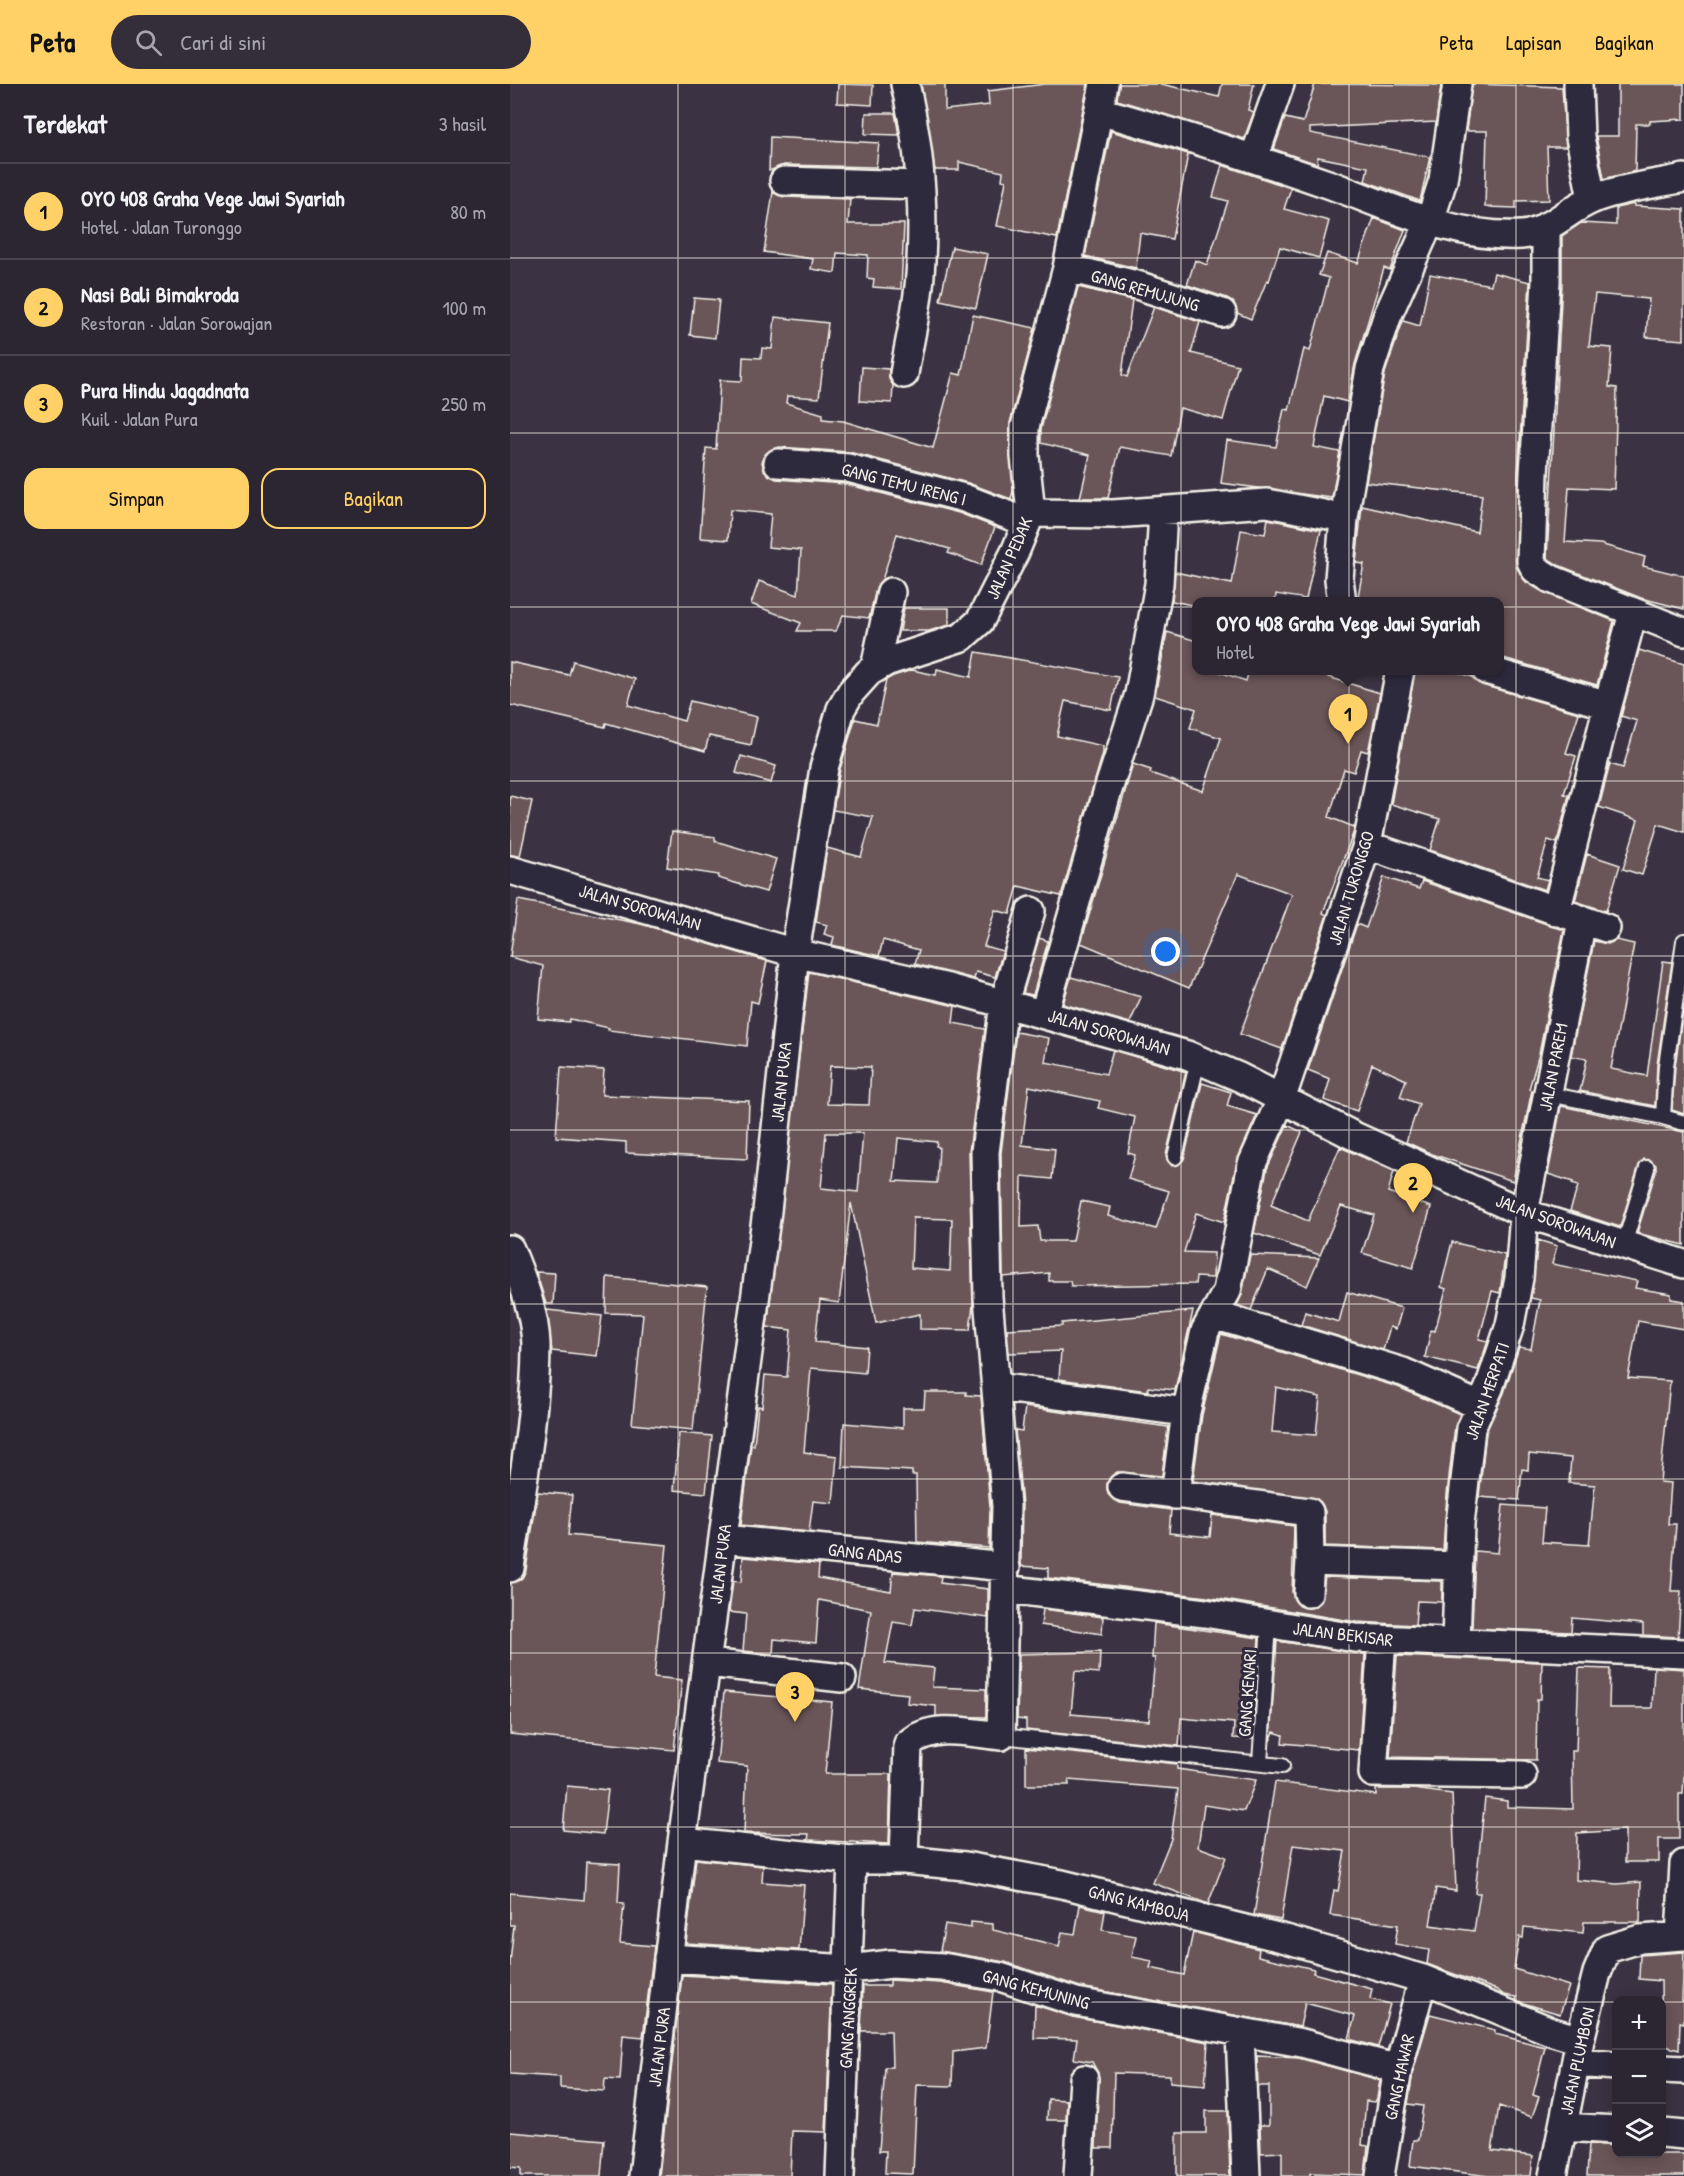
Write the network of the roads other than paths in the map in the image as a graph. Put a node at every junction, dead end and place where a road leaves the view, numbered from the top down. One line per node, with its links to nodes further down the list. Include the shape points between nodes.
1 (906, 84): 10 (street, via 914,120)
2 (1104, 84): 6 (street, JALAN PEDAK)
3 (1280, 84): 7 (street)
4 (1457, 84): 12 (street, via 1449,150)
5 (1578, 84): 11 (street, via 1580,137)
6 (1099, 111): 7 (street); 14 (street, JALAN PEDAK)
7 (1254, 158): 12 (street)
8 (1684, 178): 11 (street)
9 (784, 182): 10 (street)
10 (919, 185): 16 (street, via 920,277)
11 (1592, 199): 13 (street)
12 (1430, 221): 13 (street, via 1524,235); 20 (street, via 1387,317 1370,369)
13 (1546, 226): 23 (street, via 1531,561 1535,569 1551,579)
14 (1067, 268): 15 (street, GANG REMUJUNG, via 1137,285); 19 (street, JALAN PEDAK, via 1025,427)
15 (1222, 313)
16 (904, 374)
17 (778, 463): 19 (street, GANG TEMU IRENG I, via 848,468)
18 (1163, 511): 19 (street); 20 (street, via 1267,503); 36 (street, via 1159,584 1139,694)
19 (1028, 517): 25 (street, JALAN PEDAK, via 980,621 962,637)
20 (1344, 518): 22 (street)
21 (891, 591): 25 (street)
22 (1341, 597)
23 (1634, 614): 24 (street); 28 (street)
24 (1684, 632)
25 (875, 668): 34 (street, JALAN PEDAK, via 851,692 841,709 824,768)
26 (1399, 675): 29 (street, JALAN TURONGGO)
27 (1503, 675): 28 (street)
28 (1608, 705): 32 (street)
29 (1367, 845): 32 (street); 39 (street, JALAN TURONGGO)
30 (510, 870): 34 (street, JALAN SOROWAJAN)
31 (1031, 911): 35 (street)
32 (1556, 912): 38 (street, JALAN PAREM, via 1594,924)
33 (1684, 941): 40 (lane, via 1666,1066)
34 (795, 953): 35 (street, JALAN SOROWAJAN); 55 (street, JALAN PURA, via 767,1210)
35 (1004, 1004): 36 (street, JALAN SOROWAJAN); 49 (street, via 985,1152 988,1297)
36 (1044, 1014): 37 (street, JALAN SOROWAJAN, via 1155,1044)
37 (1198, 1060): 39 (street, JALAN SOROWAJAN); 42 (lane)
38 (1548, 1094): 40 (lane); 44 (street, JALAN PAREM)
39 (1281, 1100): 44 (street, JALAN SOROWAJAN); 48 (street, JALAN TURONGGO, via 1252,1164 1227,1291)
40 (1663, 1117): 41 (lane)
41 (1684, 1123)
42 (1175, 1157)
43 (1647, 1168): 45 (lane)
44 (1524, 1213): 45 (street, JALAN SOROWAJAN); 50 (street, JALAN MERPATI, via 1519,1278 1510,1325 1490,1388)
45 (1624, 1245): 47 (street, JALAN SOROWAJAN)
46 (510, 1249): 52 (street, via 528,1301 536,1344)
47 (1684, 1264)
48 (1214, 1314): 50 (street, via 1403,1372); 51 (street, JALAN TURONGGO, via 1204,1331)
49 (996, 1387): 51 (street); 59 (street, via 1006,1506)
50 (1480, 1406): 57 (street, JALAN MERPATI, via 1471,1428 1466,1459)
51 (1186, 1412): 54 (street, JALAN TURONGGO)
52 (517, 1471): 58 (street)
53 (1122, 1487): 54 (street)
54 (1175, 1495): 56 (street, via 1309,1508)
55 (723, 1539): 59 (street, GANG ADAS); 65 (street, JALAN PURA)
56 (1310, 1561): 57 (street); 60 (street)
57 (1458, 1566): 63 (street, JALAN MERPATI)
58 (510, 1568)
59 (1006, 1578): 61 (street, JALAN BEKISAR); 67 (street)
60 (1308, 1593)
61 (1269, 1624): 62 (street, JALAN BEKISAR); 68 (lane, GANG KENARI)
62 (1382, 1640): 63 (street, JALAN BEKISAR); 70 (street, via 1373,1773)
63 (1456, 1642): 64 (street, JALAN BEKISAR)
64 (1684, 1653)
65 (708, 1663): 66 (street); 71 (street, JALAN PURA)
66 (842, 1678)
67 (1001, 1736): 68 (lane); 73 (street, via 930,1731 908,1744)
68 (1260, 1763): 69 (lane)
69 (1282, 1766)
70 (1522, 1774)
71 (682, 1842): 72 (street, GANG KAMBOJA); 76 (street, JALAN PURA)
72 (852, 1860): 73 (street, GANG KAMBOJA); 77 (street, GANG ANGGREK)
73 (904, 1860): 78 (street, GANG KAMBOJA, via 965,1866 1062,1884 1286,1939)
74 (1684, 1864): 75 (street)
75 (1682, 1936): 80 (street, JALAN PLUMBON, via 1640,1939 1607,1948)
76 (668, 1958): 77 (street, GANG KEMUNING); 90 (street, JALAN PURA)
77 (850, 1969): 79 (street, GANG KEMUNING, via 891,1964 942,1967 1000,1977 1076,2002); 91 (street, GANG ANGGREK)
78 (1423, 1979): 80 (street, GANG KAMBOJA, via 1553,2032); 82 (street, GANG MAWAR)
79 (1240, 2032): 82 (street, GANG KEMUNING, via 1302,2043); 93 (street)
80 (1578, 2052): 81 (street, GANG KAMBOJA); 86 (street, JALAN PLUMBON)
81 (1612, 2064)
82 (1398, 2069): 94 (street, GANG MAWAR)
83 (1666, 2069): 84 (street)
84 (1684, 2070)
85 (1084, 2079): 92 (street)
86 (1563, 2127): 87 (street); 95 (street, JALAN PLUMBON)
87 (1612, 2130)
88 (1666, 2133): 89 (street)
89 (1684, 2135)
90 (643, 2176)
91 (840, 2176)
92 (1078, 2176)
93 (1246, 2176)
94 (1380, 2176)
95 (1553, 2176)

